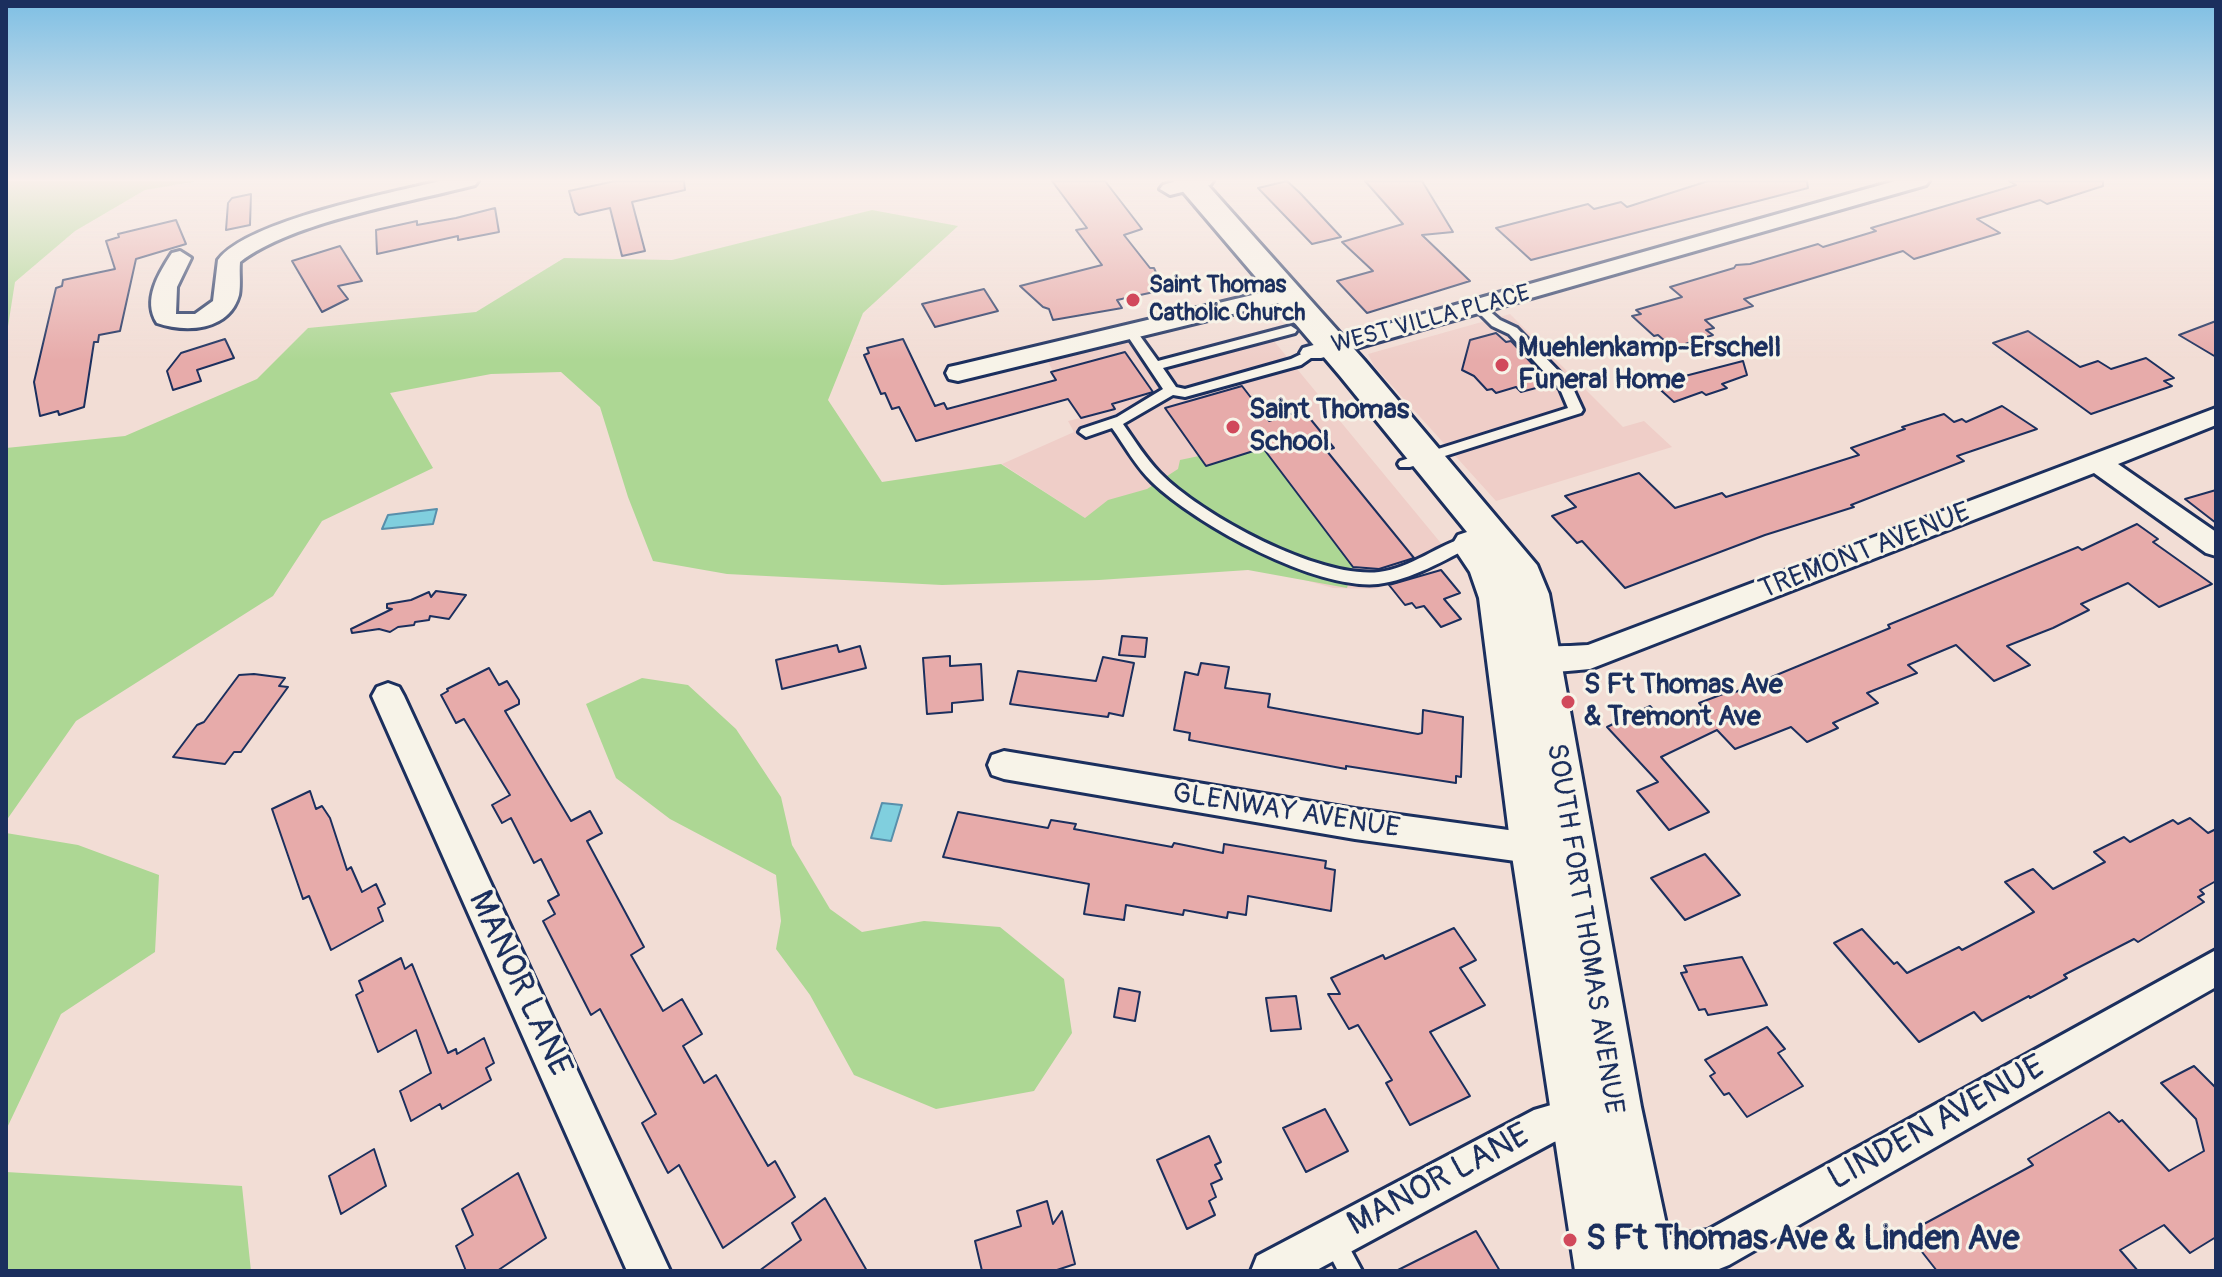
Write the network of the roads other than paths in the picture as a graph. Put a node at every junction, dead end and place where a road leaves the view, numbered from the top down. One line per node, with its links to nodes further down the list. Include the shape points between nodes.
1 (259, 241): 4 (street, via 229,260 224,302 207,318 191,323 165,318 162,305 167,280)
2 (1229, 241): 5 (main road, SOUTH FORT THOMAS AVENUE)
3 (1711, 241): 6 (street, WEST VILLA PLACE)
4 (180, 258)
5 (1275, 297): 7 (street); 8 (main road, SOUTH FORT THOMAS AVENUE); 8 (main road, SOUTH FORT THOMAS AVENUE)
6 (1480, 307): 8 (street, WEST VILLA PLACE); 15 (lane, via 1513,331 1566,387 1576,410)
7 (1131, 332): 9 (lane); 10 (street)
8 (1312, 343): 9 (lane); 11 (lane, via 1296,362 1185,393); 15 (main road, SOUTH FORT THOMAS AVENUE)
9 (1155, 366): 11 (lane)
10 (958, 373)
11 (1171, 390): 13 (lane)
12 (2216, 416): 16 (street, TREMONT AVENUE)
13 (1115, 423): 14 (lane); 17 (lane, via 1155,477 1180,499 1272,552 1346,578 1377,579)
14 (1086, 432)
15 (1416, 461): 17 (main road, SOUTH FORT THOMAS AVENUE); 19 (main road, SOUTH FORT THOMAS AVENUE, via 1517,565 1529,594)
16 (2098, 463): 18 (street); 19 (street, TREMONT AVENUE, via 1590,657)
17 (1469, 541): 19 (main road, SOUTH FORT THOMAS AVENUE, via 1489,568)
18 (2216, 546)
19 (1525, 659): 22 (main road, SOUTH FORT THOMAS AVENUE)
20 (388, 696): 27 (street, MANOR LANE)
21 (1004, 765): 22 (street, GLENWAY AVENUE)
22 (1553, 851): 24 (main road, SOUTH FORT THOMAS AVENUE)
23 (2216, 967): 26 (street, LINDEN AVENUE, via 1714,1250)
24 (1596, 1112): 25 (street, MANOR LANE, via 1548,1124); 26 (main road, SOUTH FORT THOMAS AVENUE)
25 (1341, 1255): 28 (street, MANOR LANE)
26 (1625, 1266)
27 (649, 1271)
28 (1272, 1271)

